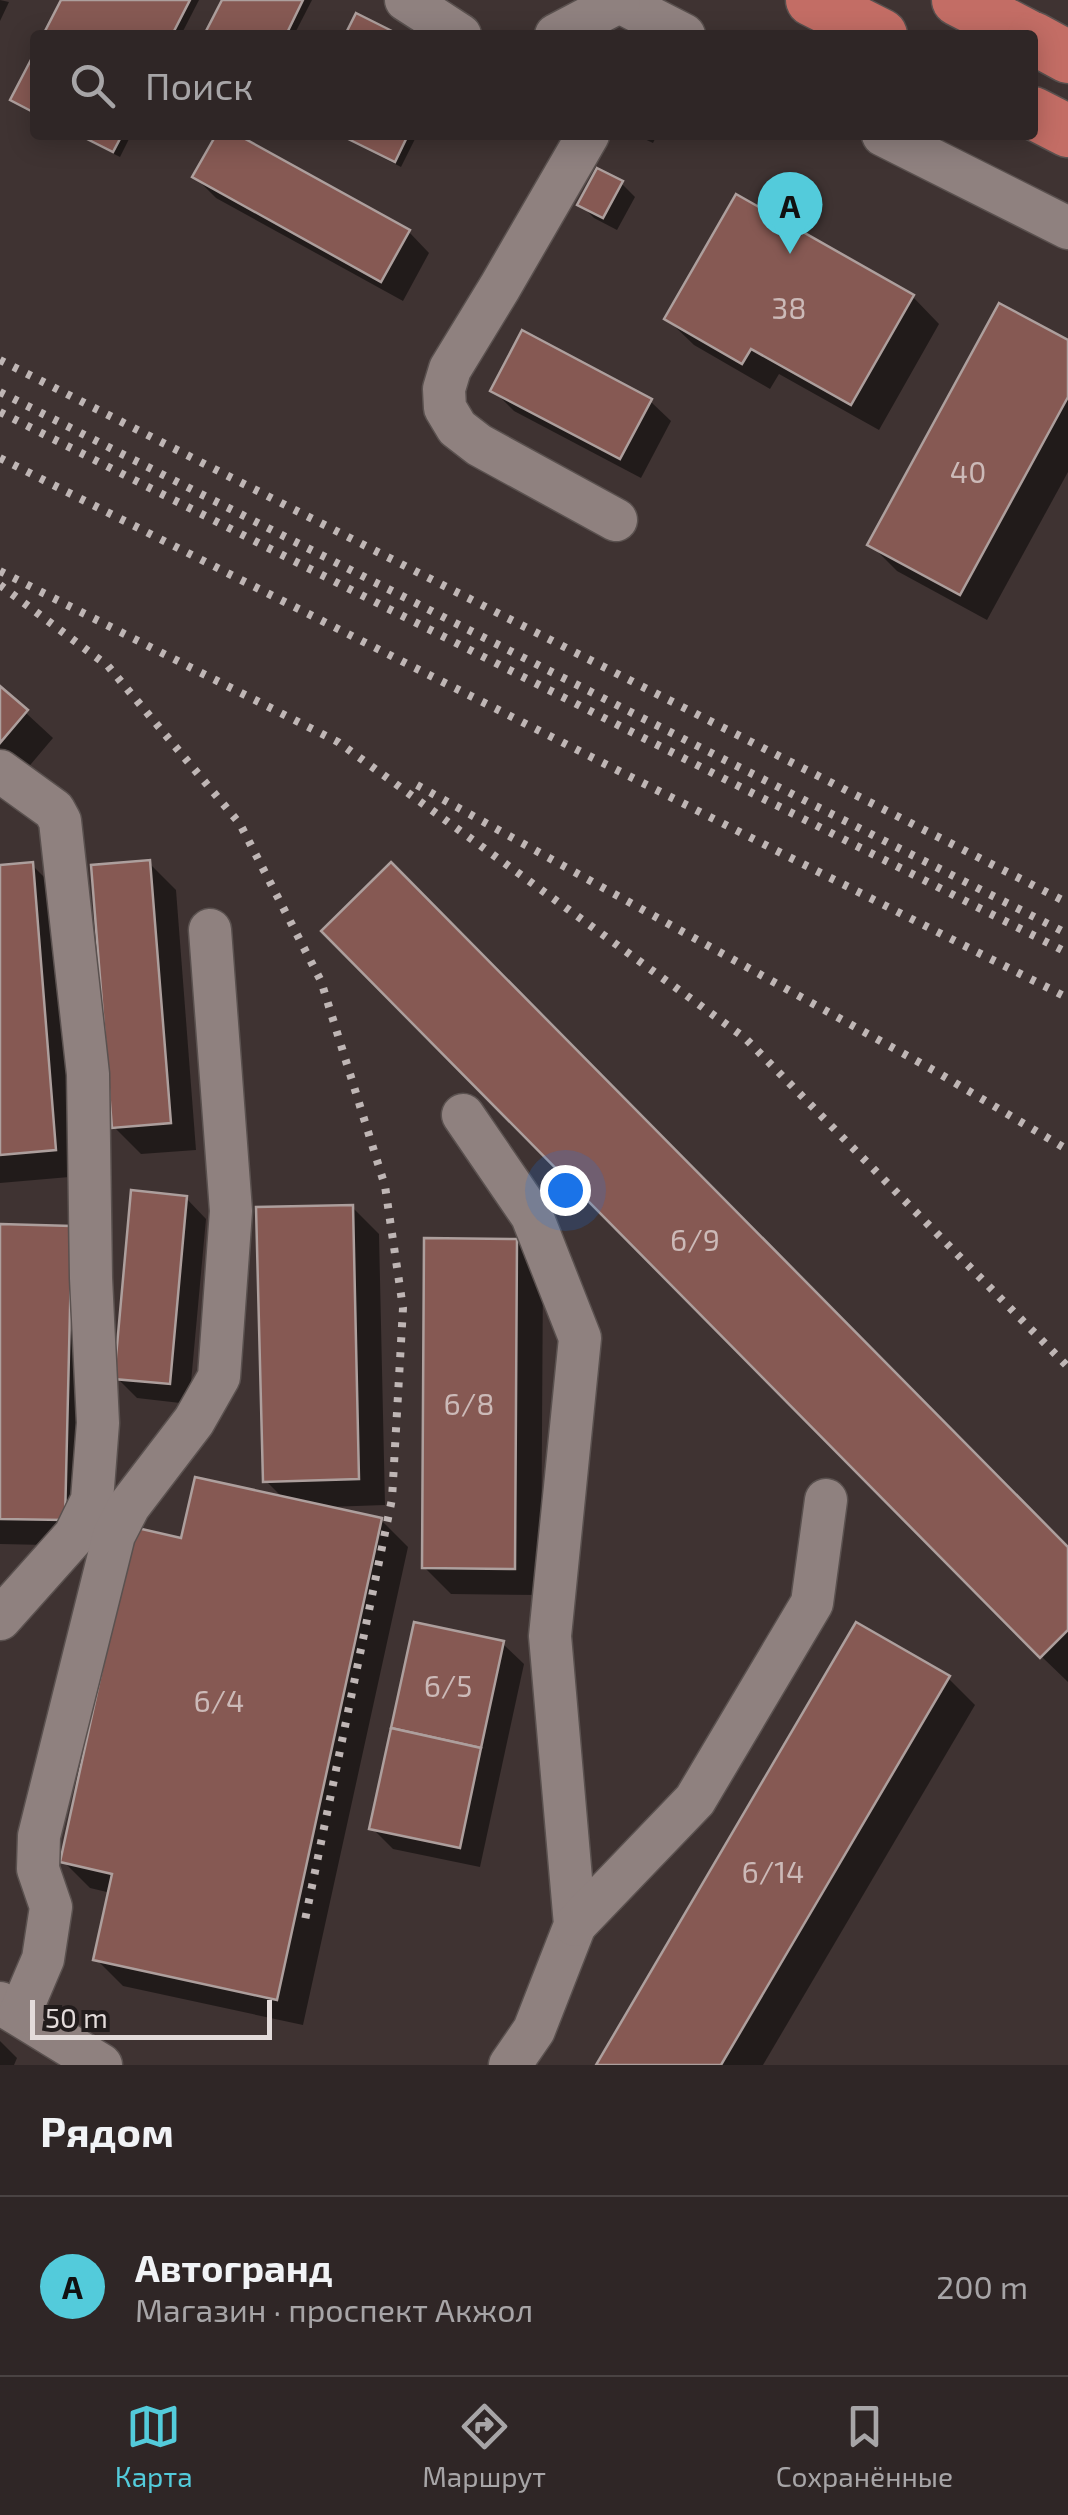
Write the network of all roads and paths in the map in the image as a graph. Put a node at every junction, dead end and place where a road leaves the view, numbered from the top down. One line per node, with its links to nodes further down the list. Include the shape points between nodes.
1 (406, 0): 5 (street)
2 (812, 0): 7 (main road)
3 (958, 0): 8 (main road)
4 (644, 18): 6 (street)
5 (452, 30)
6 (582, 30)
7 (870, 30)
8 (1016, 30)
9 (1038, 41): 10 (main road)
10 (1068, 56)
11 (1038, 116): 12 (main road)
12 (1068, 131)
13 (585, 140): 16 (street, via 450,369 445,408 478,444)
14 (893, 140): 15 (street)
15 (1068, 228)
16 (616, 520)
17 (0, 771): 21 (street, via 54,810 60,822 88,1074 98,1424 92,1500 76,1535)
18 (210, 930): 23 (street, via 232,1211 218,1376 114,1535 38,1836 38,1869 52,1908 43,1958)
19 (463, 1116): 22 (street, via 532,1216 580,1338 550,1636)
20 (826, 1500): 22 (street, via 812,1603 696,1800)
21 (0, 1620)
22 (575, 1925): 25 (street, via 534,2030)
23 (10, 2008): 24 (street)
24 (101, 2065)
25 (510, 2065)

